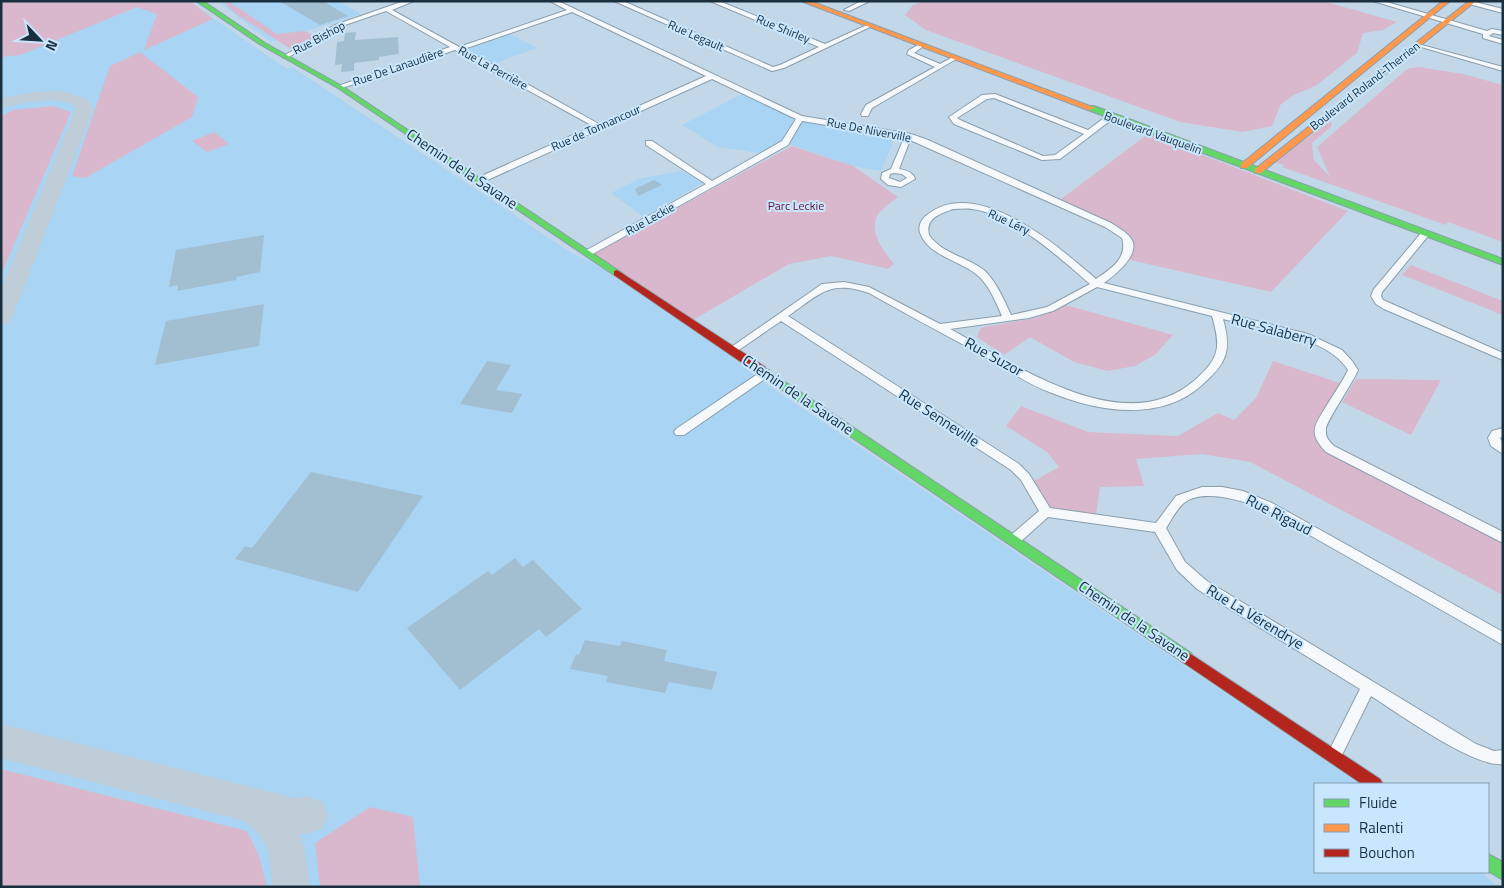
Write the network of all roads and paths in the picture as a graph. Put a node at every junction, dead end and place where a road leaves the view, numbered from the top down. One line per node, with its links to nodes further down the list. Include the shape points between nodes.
1 (199, 1): 17 (street, Chemin de la Savane)
2 (208, 1): 17 (street, Chemin de la Savane)
3 (411, 1): 13 (street, Rue Bishop)
4 (553, 1): 14 (street, Rue De Niverville)
5 (713, 1): 26 (street, Rue Shirley)
6 (804, 1): 20 (street, Boulevard Vauquelin)
7 (823, 1): 15 (street, Boulevard Vauquelin)
8 (867, 1): 15 (street)
9 (1376, 1): 18 (street)
10 (1446, 1): 18 (street, Boulevard Roland-Therrien)
11 (620, 2): 26 (street, Rue Legault, via 774,69)
12 (1472, 2): 16 (street); 19 (street, Boulevard Roland-Therrien)
13 (386, 9): 27 (street, Rue La Perrière); 28 (street, Rue Bishop, via 337,26)
14 (572, 10): 27 (street, Rue De Lanaudière); 32 (street, Rue De Niverville)
15 (846, 10): 41 (street, Boulevard Vauquelin)
16 (1503, 11)
17 (217, 13): 28 (street, Chemin de la Savane)
18 (1428, 16): 19 (street); 41 (street, Boulevard Roland-Therrien)
19 (1447, 22): 21 (street); 25 (street, Boulevard Roland-Therrien)
20 (869, 26): 24 (street, Boulevard Vauquelin); 26 (street)
21 (1487, 33): 22 (street); 23 (street, via 1485,37)
22 (1503, 33)
23 (1503, 42)
24 (922, 45): 29 (street, Boulevard Vauquelin); 30 (street, via 910,54)
25 (1420, 45): 31 (street); 42 (street, Boulevard Roland-Therrien)
26 (825, 46)
27 (458, 48): 33 (street, Rue De Lanaudière); 37 (street, Rue La Perrière)
28 (285, 56): 33 (street, Chemin de la Savane)
29 (956, 58): 30 (street); 35 (street, Boulevard Vauquelin)
30 (939, 66): 34 (street, via 869,107)
31 (1503, 69)
32 (712, 76): 36 (street, Rue De Niverville); 37 (street, Rue de Tonnancour)
33 (340, 87): 44 (street, Chemin de la Savane)
34 (865, 114)
35 (1111, 117): 38 (street); 41 (street, Boulevard Vauquelin)
36 (800, 118): 39 (street, Rue De Niverville); 45 (street, Rue Leckie, via 785,143)
37 (600, 127): 44 (street, Rue de Tonnancour)
38 (1089, 133): 38 (street, via 1056,157 1042,158 957,122 953,117 985,97 995,96)
39 (908, 136): 43 (street); 50 (street, Rue De Niverville, via 1120,232 1129,242 1127,257)
40 (649, 143): 45 (street)
41 (1248, 163): 42 (street, Boulevard Vauquelin)
42 (1260, 168): 46 (street, Boulevard Vauquelin); 48 (street, Boulevard Vauquelin)
43 (894, 171)
44 (480, 180): 47 (street, Chemin de la Savane)
45 (711, 184): 47 (street, Rue Leckie)
46 (1425, 234): 49 (street, Boulevard Vauquelin); 56 (street, via 1377,291 1379,302)
47 (588, 253): 55 (street, Chemin de la Savane)
48 (1503, 254)
49 (1503, 262)
50 (1096, 284): 51 (street, Rue Salaberry); 53 (street, via 1050,309); 53 (street, Rue Léry, via 1036,234 996,213 979,208 953,207 931,216 924,223 929,242 981,273)
51 (1217, 315): 54 (street, Rue Suzor, via 1225,344 1220,360 1193,390 1139,408 1083,401 1054,390); 63 (street, Rue Salaberry, via 1304,336 1334,349 1348,360 1353,370 1320,427 1322,438 1330,449)
52 (782, 317): 54 (street, Rue Suzor, via 825,286 846,284 872,291); 55 (street, Rue Suzor); 61 (street, Rue Senneville, via 1015,467 1025,477)
53 (1008, 319): 54 (street)
54 (940, 327)
55 (732, 350): 57 (street, Chemin de la Savane)
56 (1503, 357)
57 (765, 373): 58 (street); 64 (street, Chemin de la Savane)
58 (680, 432)
59 (1503, 432): 60 (street, via 1494,438)
60 (1503, 450)
61 (1046, 512): 62 (street); 64 (street)
62 (1159, 528): 65 (street, Rue Rigaud, via 1180,499 1202,492 1243,496 1268,506); 66 (street, Rue La Vérendrye, via 1181,566 1202,585)
63 (1503, 538)
64 (1014, 540): 67 (street, Chemin de la Savane)
65 (1503, 639)
66 (1369, 686): 67 (street); 68 (street, Rue La Vérendrye, via 1472,750 1494,758)
67 (1334, 756): 69 (street, Chemin de la Savane)
68 (1503, 757)
69 (1374, 783)
70 (1489, 863): 71 (street)
71 (1503, 872)

